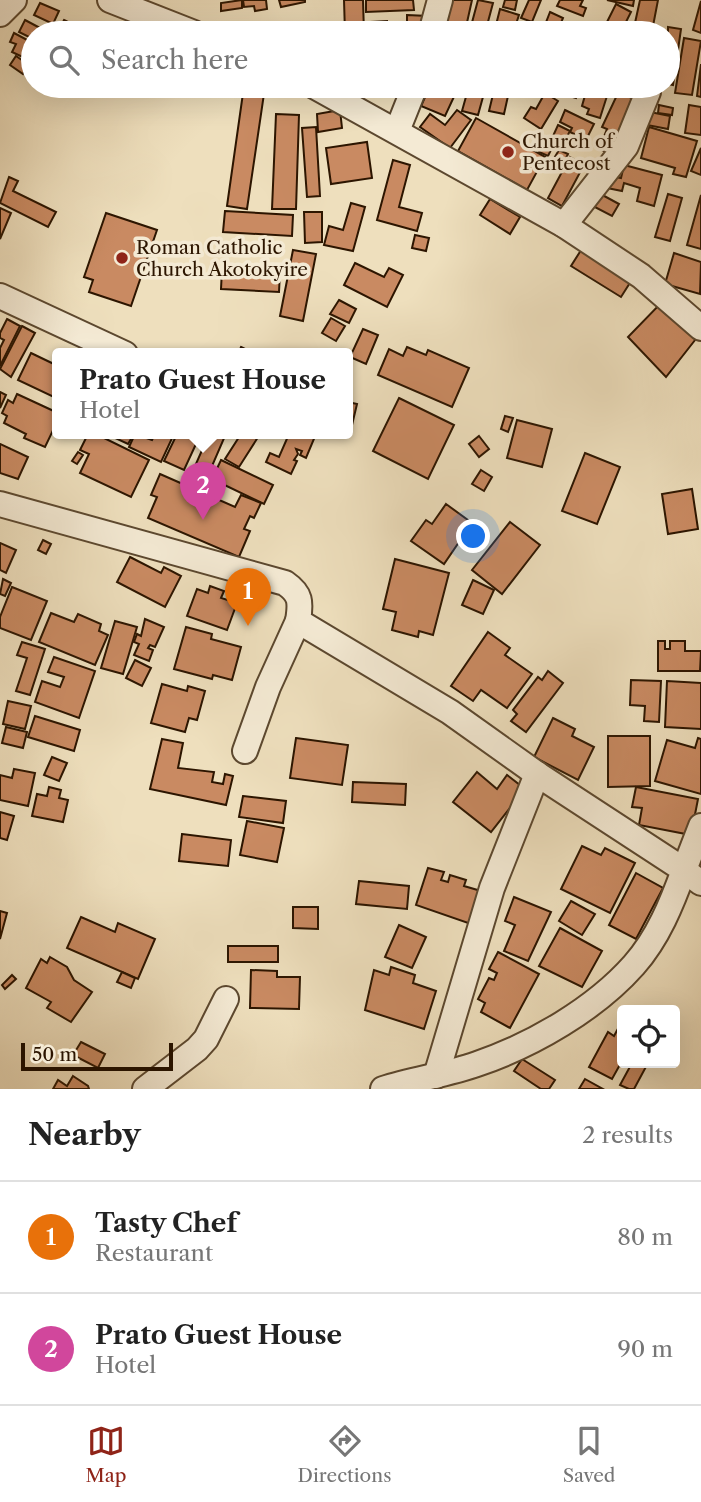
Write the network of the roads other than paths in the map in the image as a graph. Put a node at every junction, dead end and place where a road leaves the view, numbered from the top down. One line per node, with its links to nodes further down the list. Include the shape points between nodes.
1 (14, 0): 4 (street)
2 (110, 0): 5 (street)
3 (440, 0): 6 (street)
4 (0, 14)
5 (163, 21)
6 (434, 21)
7 (336, 98): 10 (street)
8 (410, 98): 10 (street)
9 (646, 98): 11 (street, via 626,146)
10 (397, 131): 11 (street)
11 (564, 225): 13 (street, via 641,276)
12 (0, 296): 14 (street)
13 (701, 328)
14 (112, 348)
15 (0, 504): 16 (street, via 285,583 301,600)
16 (298, 621): 17 (street); 18 (street, via 450,712)
17 (246, 751)
18 (537, 774): 20 (street); 22 (street, via 492,888)
19 (701, 826): 20 (street)
20 (692, 876): 22 (street, via 634,965 583,1009 517,1049)
21 (226, 999): 23 (street, via 206,1039)
22 (436, 1076): 24 (street)
23 (145, 1089)
24 (383, 1089)

